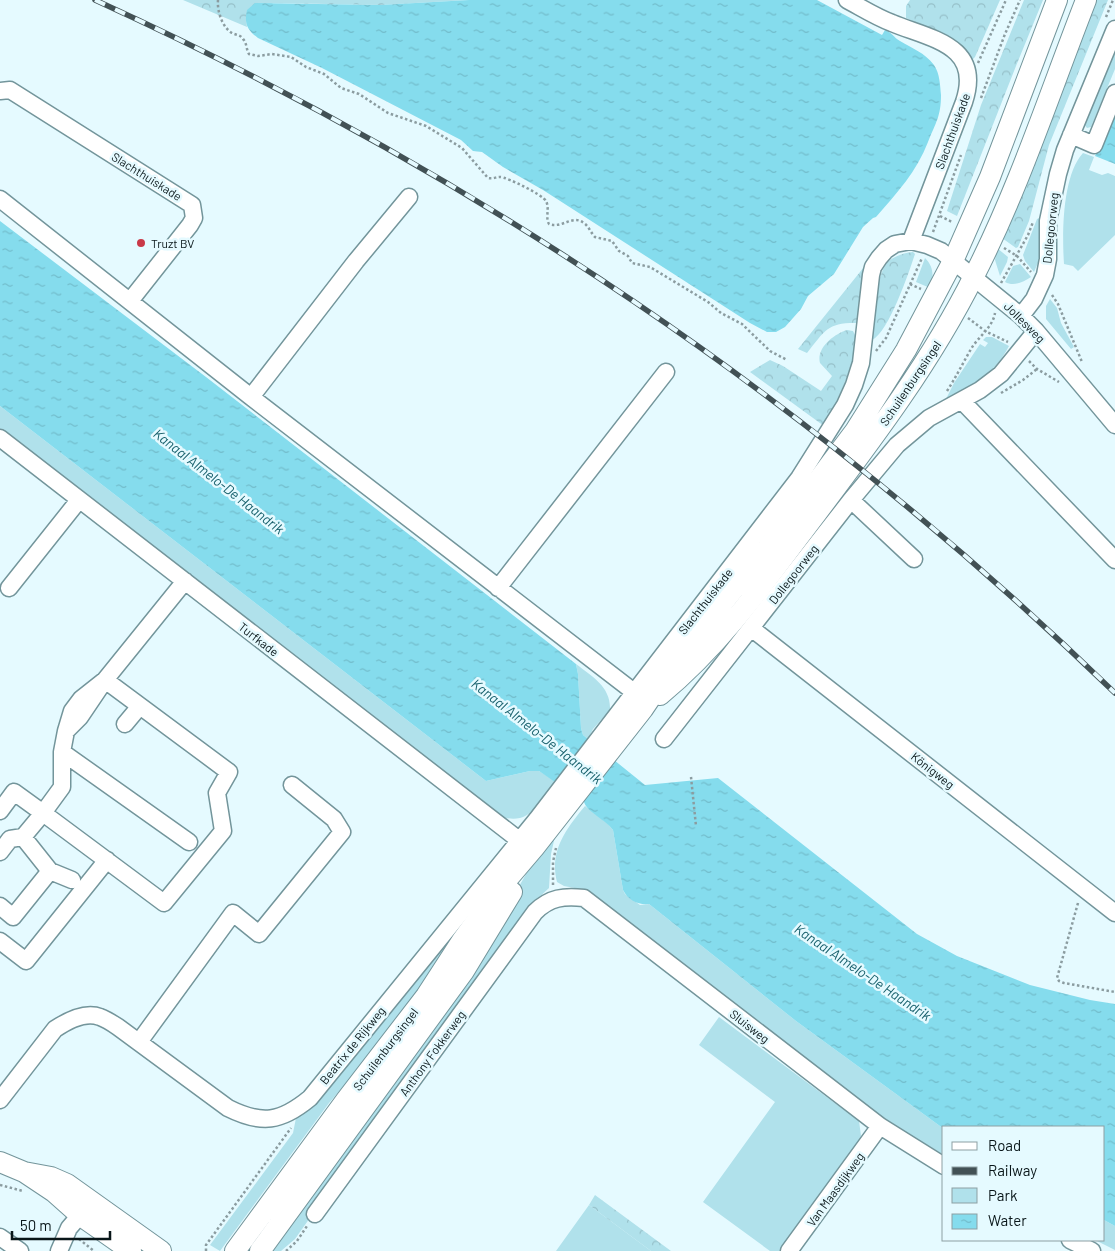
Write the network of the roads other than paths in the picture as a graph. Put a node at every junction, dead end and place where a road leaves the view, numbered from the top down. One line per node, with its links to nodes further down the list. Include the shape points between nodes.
1 (847, 0): 10 (street, Slachthuiskade, via 890,23 950,46 967,70 968,92)
2 (1057, 0): 11 (main road, Schuilenburgsingel, via 990,178)
3 (1086, 0): 12 (main road, Schuilenburgsingel, via 1012,191)
4 (1115, 29): 7 (street, Dollegoorweg)
5 (0, 91): 13 (street, Slachthuiskade, via 10,90 192,205 194,218 190,225)
6 (1115, 93): 7 (street, via 1094,145)
7 (1071, 135): 14 (street, Dollegoorweg, via 1048,221 1048,258 1042,284)
8 (409, 197): 17 (street)
9 (0, 199): 13 (street)
10 (910, 241): 11 (street, via 927,245); 30 (street, Slachthuiskade, via 886,250 873,267 861,363 846,405 799,478)
11 (953, 261): 12 (street, Jollesweg); 30 (main road, Schuilenburgsingel, via 906,350 855,431 768,548 674,663)
12 (974, 277): 14 (street, Jollesweg); 30 (main road, Schuilenburgsingel, via 912,383 780,562 687,673)
13 (130, 301): 17 (street)
14 (1021, 316): 15 (street, Jollesweg)
15 (1036, 331): 18 (street, Dollegoorweg, via 1001,374); 19 (street, Jollesweg)
16 (666, 372): 27 (street)
17 (251, 397): 27 (street)
18 (962, 400): 22 (street, Dollegoorweg, via 912,431); 24 (street)
19 (1115, 425)
20 (0, 438): 21 (street, Turfkade)
21 (79, 500): 25 (street, Turfkade); 26 (street)
22 (851, 500): 23 (street); 28 (street, Dollegoorweg)
23 (914, 559)
24 (1115, 560)
25 (185, 581): 29 (street); 40 (street, Turfkade)
26 (9, 588)
27 (498, 588): 30 (street)
28 (751, 628): 33 (street, Dollegoorweg); 47 (street, Königweg)
29 (105, 680): 31 (street); 34 (street, via 80,708 66,731)
30 (639, 700): 40 (main road, Schuilenburgsingel)
31 (140, 706): 32 (street); 42 (street, via 229,772 217,793 223,831 164,903)
32 (125, 724)
33 (664, 739)
34 (62, 752): 37 (street, via 62,787); 39 (street)
35 (292, 785): 49 (street, via 334,819 342,832 259,934 234,913)
36 (0, 811): 37 (street, via 14,792)
37 (42, 813): 38 (street); 42 (street)
38 (23, 837): 41 (street, via 10,839); 43 (street)
39 (189, 842)
40 (527, 844): 49 (street, Beatrix de Rijkweg, via 310,1098 293,1111 258,1118 228,1108); 62 (main road, Schuilenburgsingel, via 426,996); 63 (main road, Schuilenburgsingel, via 510,895 464,971)
41 (0, 852)
42 (107, 860): 48 (street, via 26,961)
43 (50, 871): 44 (street); 46 (street, via 13,916)
44 (72, 880)
45 (554, 899): 51 (street, Sluisweg, via 566,896 584,898); 54 (street, Anthony Fokkerweg, via 542,904 535,912)
46 (0, 906)
47 (1115, 913)
48 (0, 941)
49 (139, 1042): 50 (street, Beatrix de Rijkweg, via 98,1016 66,1021 55,1029)
50 (0, 1100)
51 (880, 1126): 53 (street, Sluisweg); 64 (street, Van Maasdijkweg)
52 (0, 1162): 55 (main road, via 24,1172)
53 (942, 1165)
54 (315, 1214)
55 (80, 1215): 59 (street); 60 (main road); 61 (main road)
56 (0, 1238): 58 (street)
57 (1072, 1241): 65 (street)
58 (20, 1251)
59 (59, 1251)
60 (131, 1251)
61 (161, 1251)
62 (235, 1251)
63 (260, 1251)
64 (789, 1251)
65 (1092, 1251)

